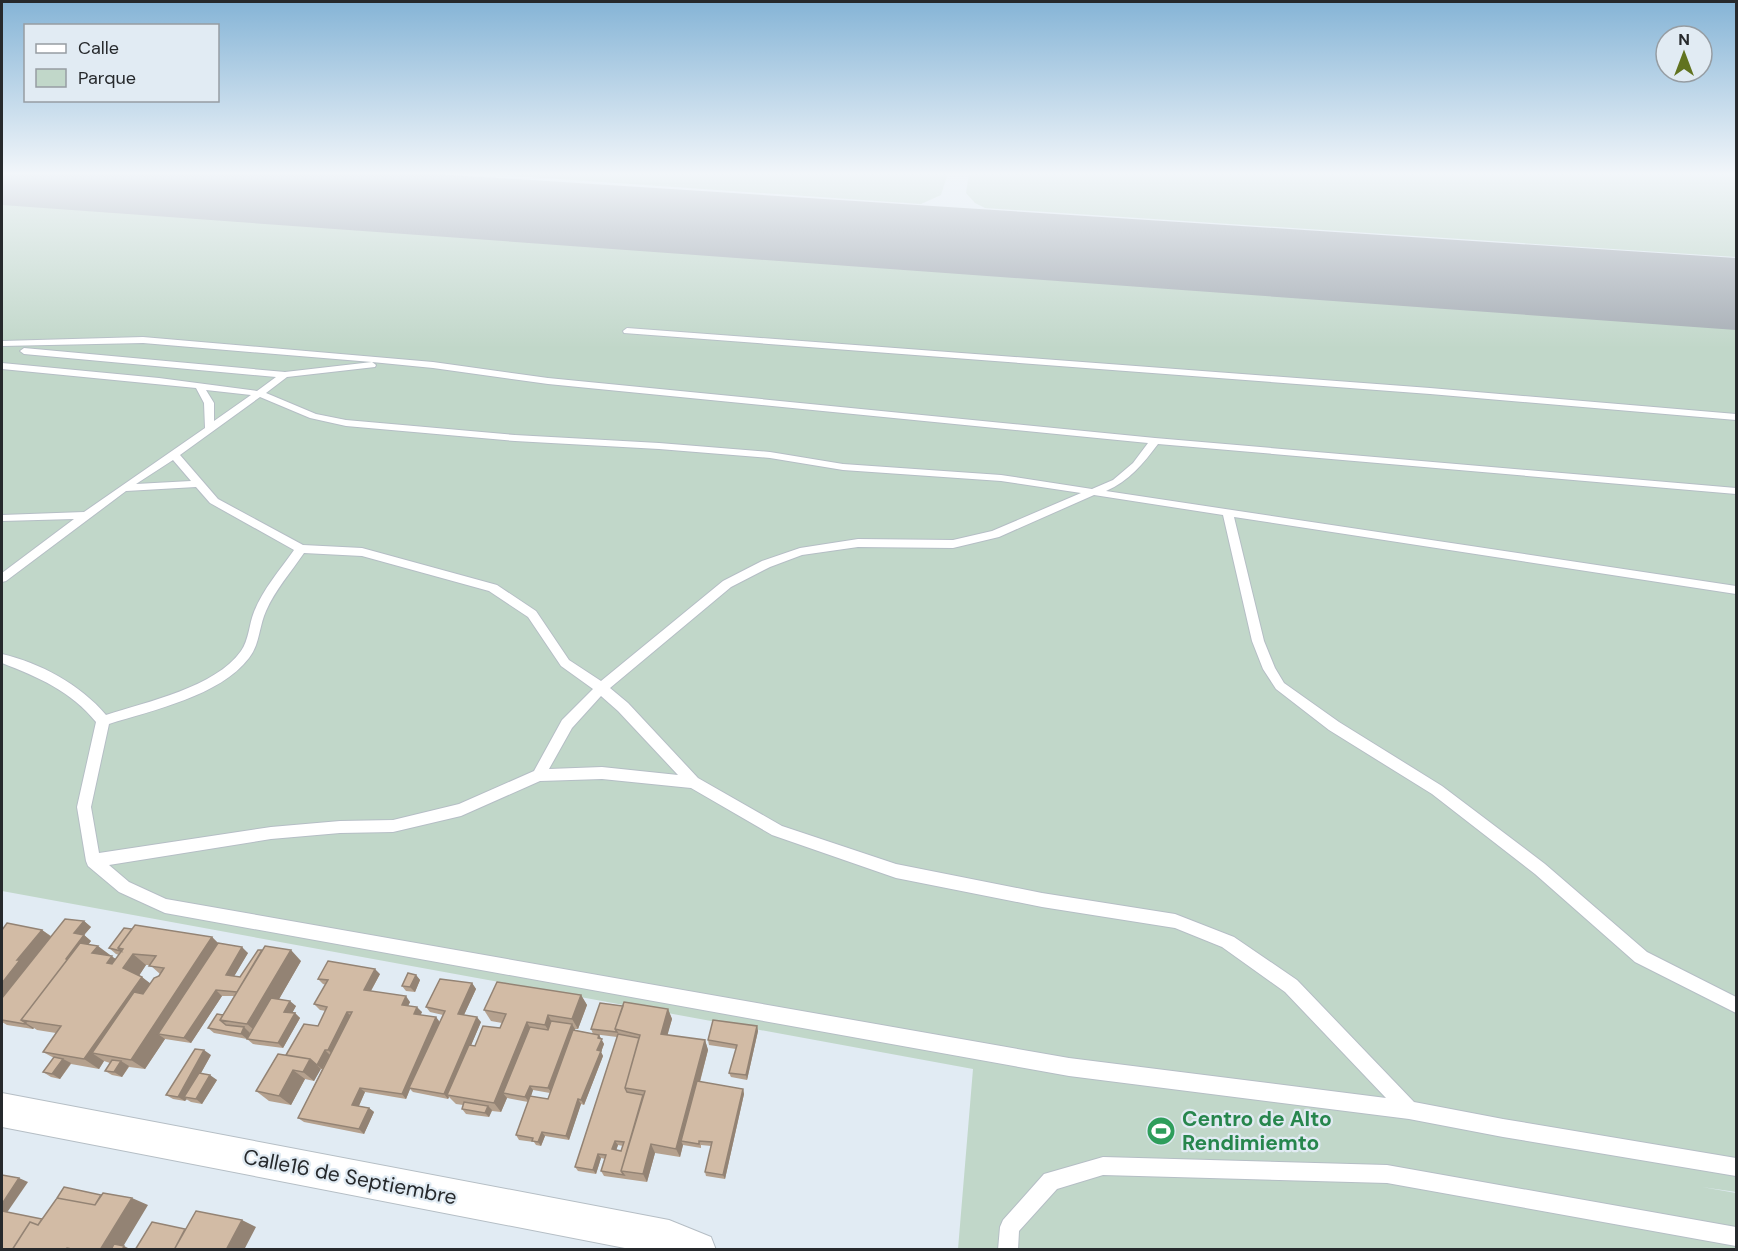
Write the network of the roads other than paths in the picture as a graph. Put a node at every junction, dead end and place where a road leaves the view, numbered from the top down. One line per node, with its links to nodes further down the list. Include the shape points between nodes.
1 (627, 331): 8 (lane)
2 (2, 346): 3 (lane, via 143,340); 5 (lane)
3 (402, 362): 5 (lane); 10 (lane, via 548,381)
4 (2, 366): 6 (lane)
5 (285, 375): 7 (lane)
6 (199, 386): 7 (lane); 9 (lane, via 209,404)
7 (261, 394): 9 (lane); 15 (lane, via 313,416 346,423 770,455 843,466 1001,478)
8 (1737, 417)
9 (210, 429): 11 (lane)
10 (1155, 441): 14 (lane); 15 (lane, via 1137,465 1117,482)
11 (174, 455): 12 (lane); 13 (lane)
12 (199, 484): 13 (lane); 19 (lane, via 214,501)
13 (123, 488): 17 (lane)
14 (1737, 491)
15 (1091, 492): 16 (lane); 23 (lane, via 995,534 953,544 858,543 800,552 766,564 728,584)
16 (1228, 514): 21 (lane); 28 (lane, via 1258,641 1280,686 1334,726 1437,790 1540,869 1641,957)
17 (86, 515): 18 (lane); 20 (lane)
18 (2, 518)
19 (301, 549): 23 (lane, via 362,552 493,588 531,614 565,663); 24 (lane, via 260,610 254,638 231,671 208,684)
20 (2, 578)
21 (1737, 590)
22 (2, 658): 24 (lane, via 60,681 93,707)
23 (601, 688): 25 (lane, via 567,724); 26 (lane)
24 (103, 721): 27 (lane, via 84,807)
25 (538, 775): 26 (lane, via 602,773); 27 (lane, via 461,810 393,826 271,833)
26 (693, 782): 30 (lane, via 777,831 896,871 1175,921 1228,942 1291,986)
27 (93, 861): 30 (lane, via 124,887 165,906 1069,1067)
28 (1737, 1005)
29 (2, 1110): 33 (street, Calle16 de Septiembre, via 669,1238)
30 (1408, 1110): 31 (lane)
31 (1737, 1167)
32 (1737, 1237): 34 (lane, via 1387,1174 1104,1166 1051,1181 1010,1227)
33 (698, 1250)
34 (1008, 1250)

